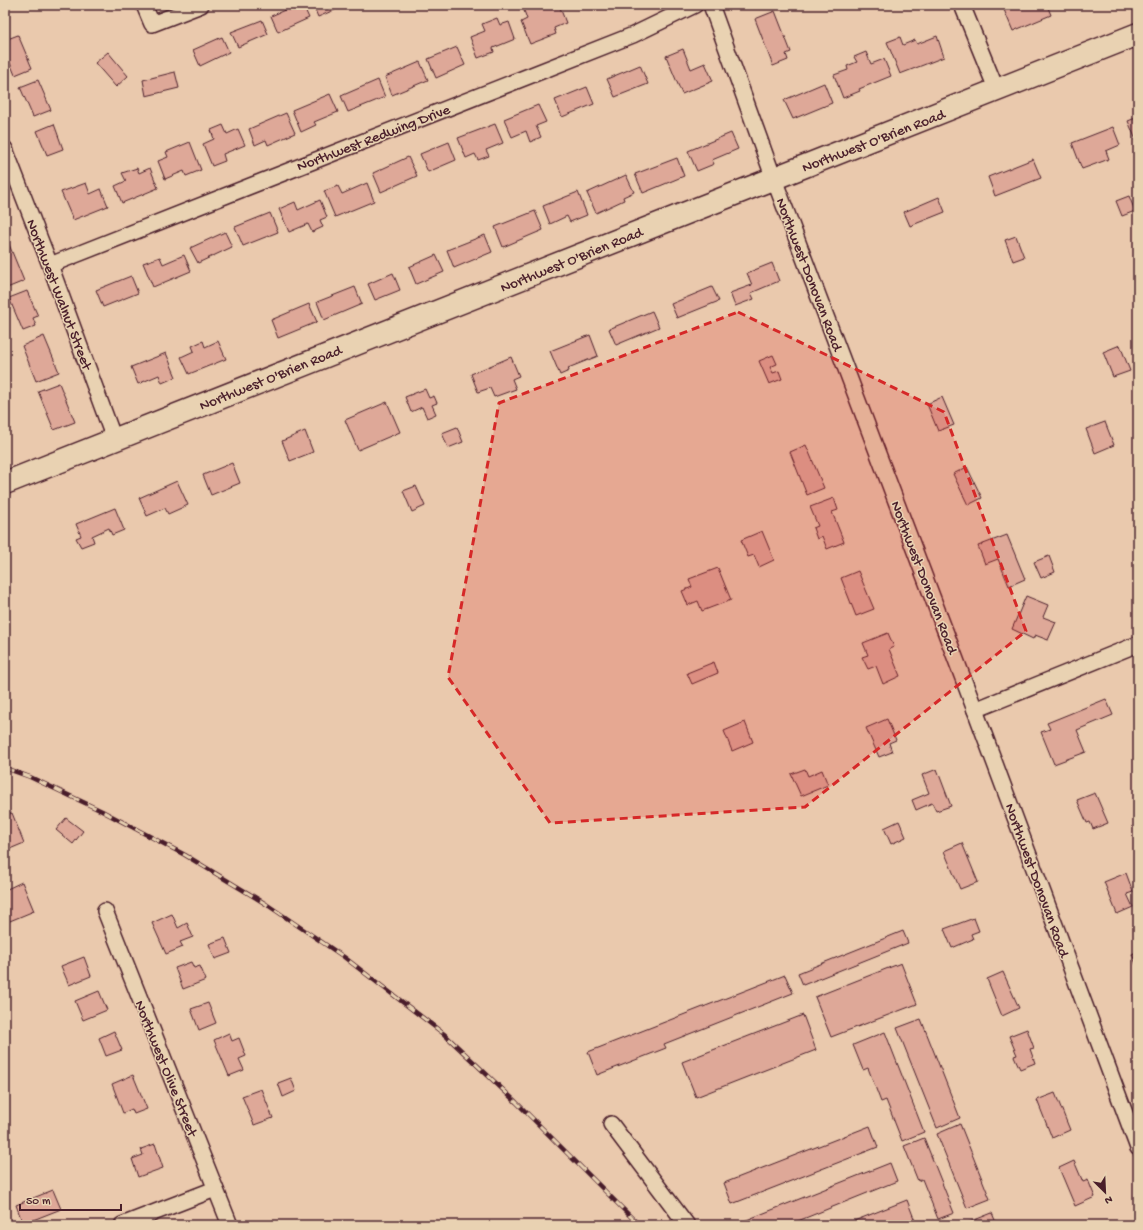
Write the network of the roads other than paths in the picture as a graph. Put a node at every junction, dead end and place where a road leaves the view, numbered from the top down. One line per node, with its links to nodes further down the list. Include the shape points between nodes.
1 (144, 5): 2 (street, via 152,24)
2 (201, 5)
3 (694, 5): 10 (street, Northwest Redwing Drive, via 633,35)
4 (711, 5): 9 (street, Northwest Donovan Road)
5 (962, 5): 7 (street)
6 (1138, 34): 7 (street, Northwest O'Brien Road)
7 (997, 91): 9 (street, Northwest O'Brien Road)
8 (5, 149): 10 (street, Northwest Walnut Street)
9 (774, 179): 11 (street, Northwest O'Brien Road); 14 (street, Northwest Donovan Road)
10 (50, 265): 11 (street, Northwest Walnut Street)
11 (114, 439): 12 (street, Northwest O'Brien Road)
12 (5, 483)
13 (1138, 644): 14 (street)
14 (975, 710): 17 (street, Northwest Donovan Road)
15 (105, 911): 18 (street, Northwest Olive Street)
16 (611, 1124): 21 (street)
17 (1138, 1148)
18 (215, 1189): 19 (street); 20 (street, Northwest Olive Street)
19 (122, 1225)
20 (230, 1225)
21 (687, 1225)

